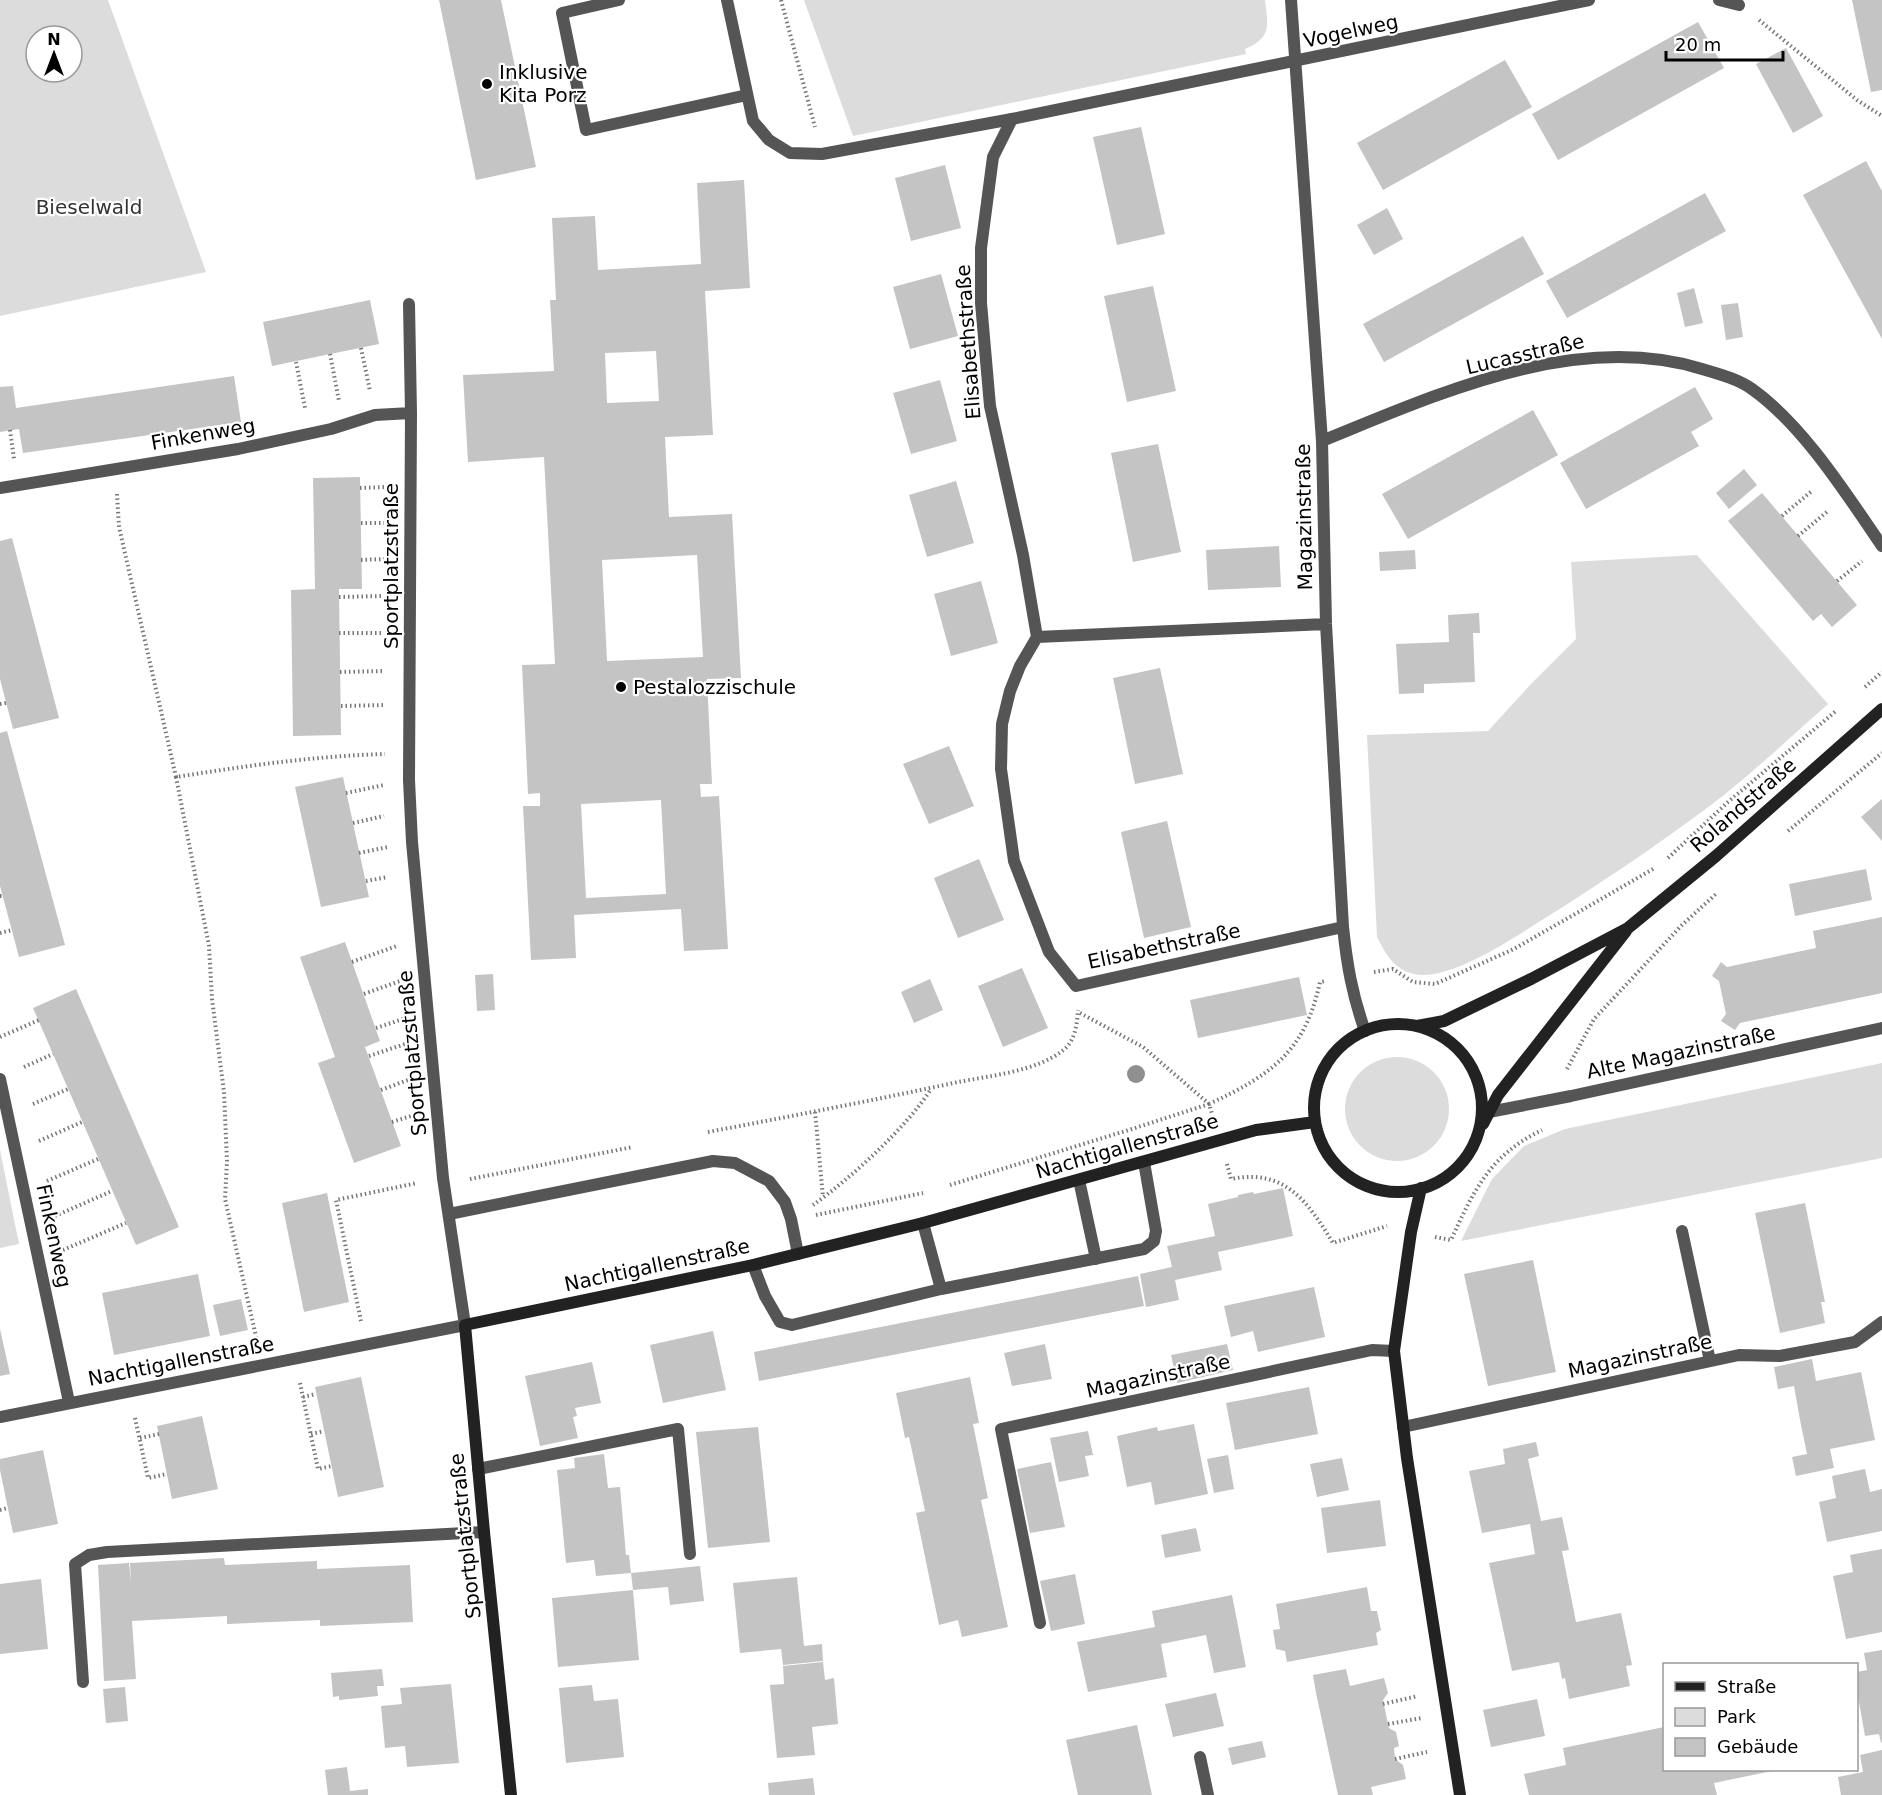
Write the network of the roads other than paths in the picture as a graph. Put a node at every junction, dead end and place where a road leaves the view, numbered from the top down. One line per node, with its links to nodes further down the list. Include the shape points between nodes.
1 (619, 0): 8 (street, via 562,13 586,130)
2 (727, 0): 8 (street)
3 (1291, 0): 7 (street, Magazinstraße)
4 (1589, 0): 7 (street, Vogelweg)
5 (1719, 0): 6 (street)
6 (1741, 2)
7 (1296, 62): 9 (street); 12 (street, Magazinstraße)
8 (747, 95): 9 (street, via 753,121 769,140 790,153 822,154)
9 (1012, 119): 16 (street, Elisabethstraße, via 993,157 981,248 981,303 990,406)
10 (409, 304): 11 (street, Sportplatzstraße)
11 (411, 413): 13 (street, Finkenweg, via 375,415 238,449); 30 (street, Sportplatzstraße, via 409,780 420,938)
12 (1322, 441): 14 (street, Lucasstraße, via 1495,376 1580,359 1633,356 1677,361 1723,375 1750,388 1773,406 1812,448); 15 (street, Magazinstraße)
13 (0, 488)
14 (1882, 546)
15 (1326, 624): 16 (street); 18 (street, Magazinstraße)
16 (1037, 637): 18 (street, Elisabethstraße, via 1010,691 1002,724 1002,770 1014,861 1049,952 1076,986)
17 (1882, 709): 19 (main road, Rolandstraße)
18 (1343, 927): 22 (street, Magazinstraße, via 1348,976)
19 (1628, 928): 20 (main road, Rolandstraße, via 1444,1021); 24 (main road, Rolandstraße, via 1498,1095)
20 (1417, 1026): 22 (main road, via 1391,1024); 26 (main road, via 1450,1043 1473,1071 1482,1106)
21 (1882, 1028): 24 (street, Alte Magazinstraße)
22 (1365, 1031): 25 (main road, via 1346,1042 1324,1068 1314,1100)
23 (0, 1078): 41 (street, Finkenweg)
24 (1489, 1112): 26 (main road, Rolandstraße)
25 (1315, 1122): 27 (main road, Nachtigallenstraße, via 1256,1130); 29 (main road, via 1328,1155 1353,1179 1386,1191)
26 (1475, 1141): 29 (main road, via 1453,1171)
27 (1144, 1162): 28 (main road, Nachtigallenstraße); 34 (street, via 1156,1231 1154,1241 1144,1249)
28 (1079, 1180): 31 (main road, Nachtigallenstraße); 34 (street)
29 (1421, 1188): 39 (main road)
30 (449, 1214): 33 (street, via 713,1161 735,1163 769,1181 785,1202); 38 (street, Sportplatzstraße)
31 (923, 1223): 33 (main road, Nachtigallenstraße); 36 (street)
32 (1682, 1231): 40 (street)
33 (798, 1254): 35 (main road, Nachtigallenstraße)
34 (1096, 1259): 36 (street)
35 (753, 1265): 36 (street, via 780,1322 792,1325); 38 (main road, Nachtigallenstraße)
36 (941, 1289)
37 (1882, 1324): 40 (street, Magazinstraße, via 1855,1342 1780,1356 1739,1355)
38 (465, 1325): 41 (street, Nachtigallenstraße); 44 (main road, Sportplatzstraße)
39 (1394, 1351): 43 (main road); 47 (street, Magazinstraße, via 1372,1350 1001,1429)
40 (1710, 1361): 43 (street, Magazinstraße)
41 (69, 1402): 42 (street, Nachtigallenstraße)
42 (0, 1417)
43 (1403, 1427): 52 (main road)
44 (478, 1469): 45 (main road, Sportplatzstraße); 46 (street, via 678,1429)
45 (484, 1532): 48 (street, via 89,1556 75,1564); 50 (main road, Sportplatzstraße)
46 (690, 1554)
47 (1040, 1623)
48 (83, 1682)
49 (1200, 1757): 51 (street)
50 (511, 1795)
51 (1208, 1795)
52 (1460, 1795)

